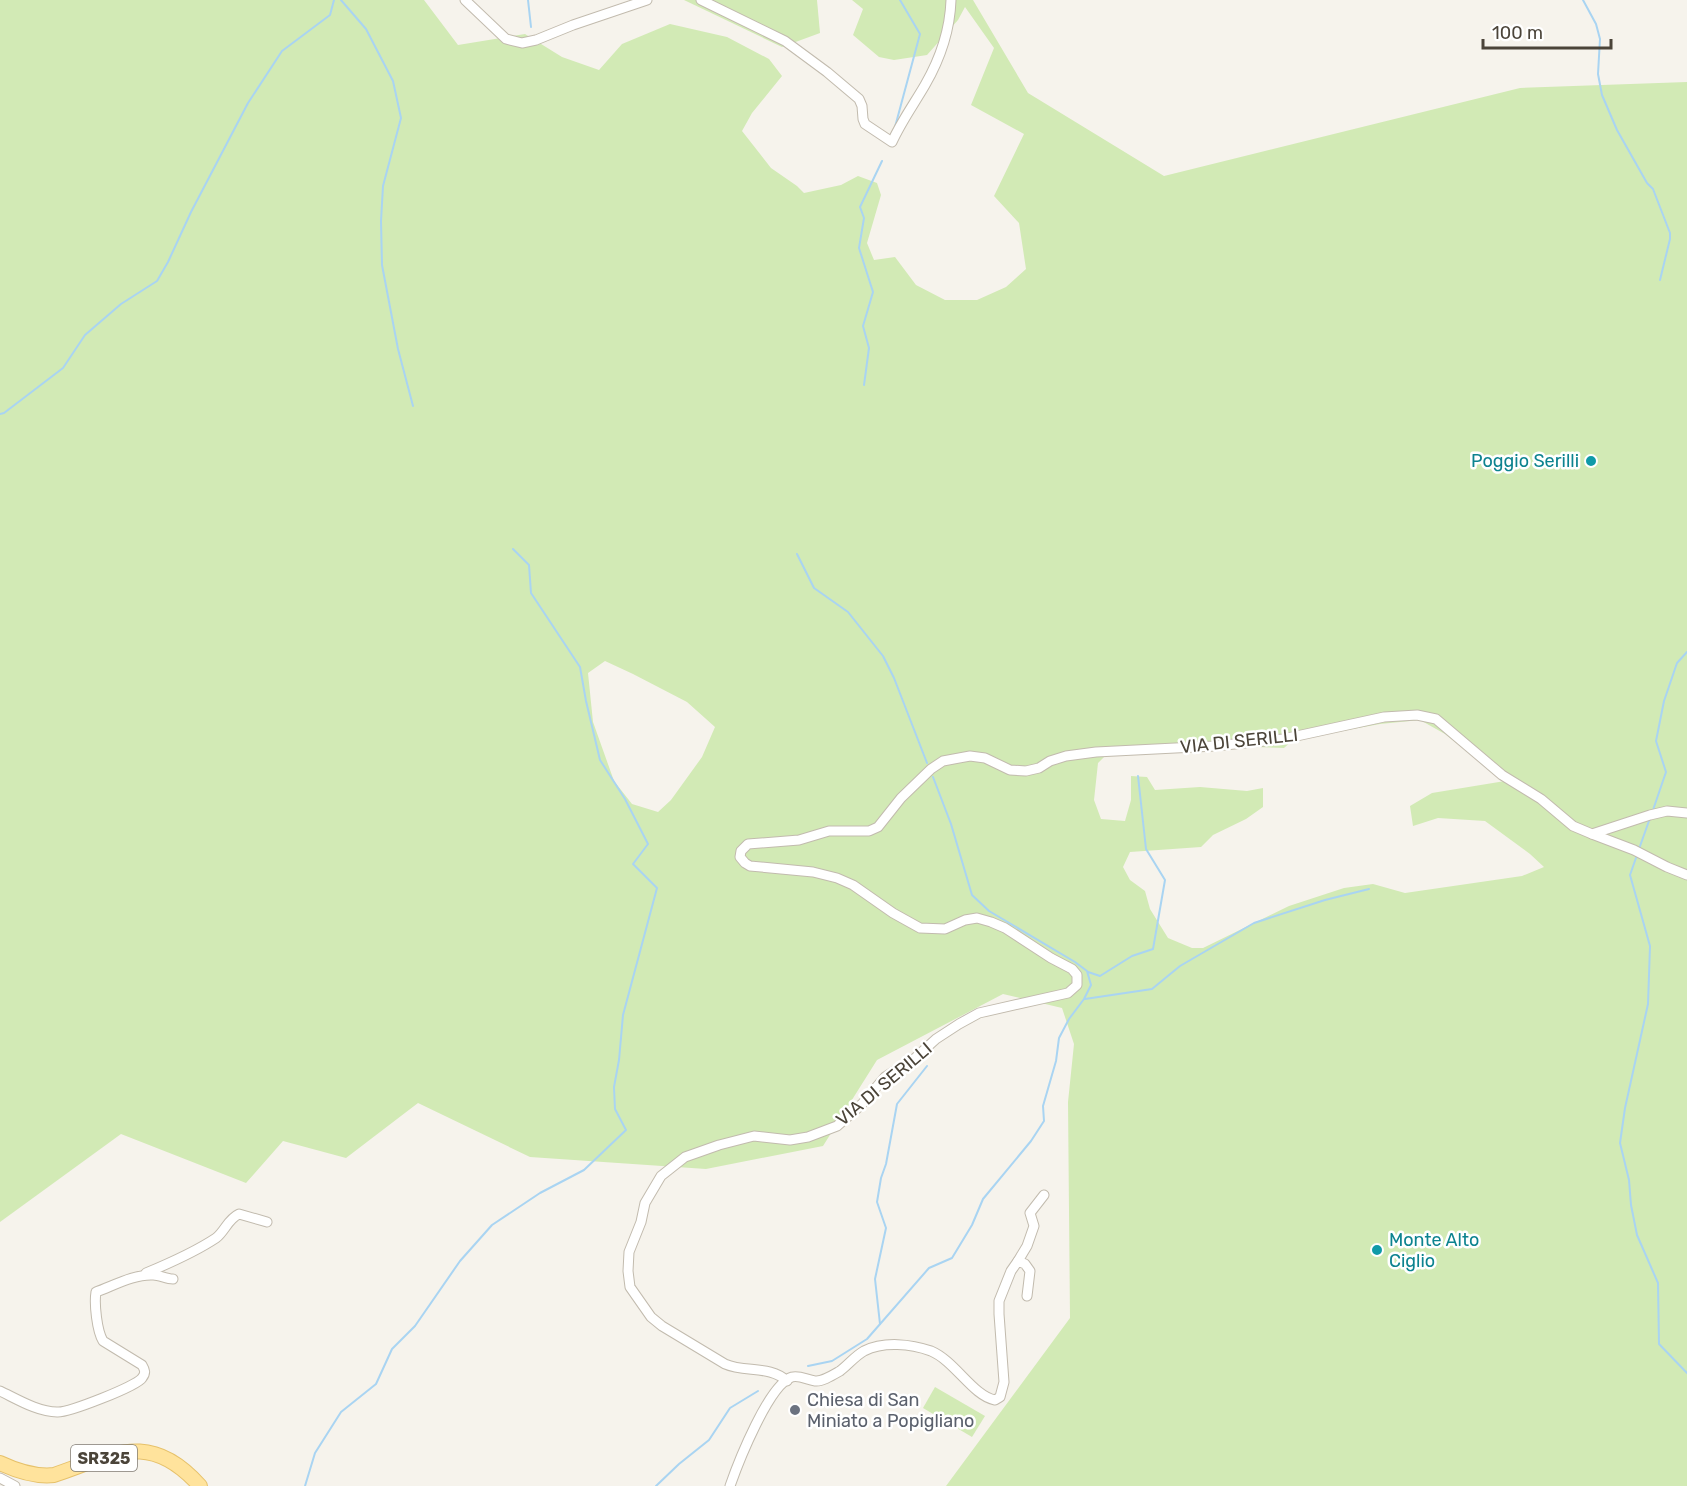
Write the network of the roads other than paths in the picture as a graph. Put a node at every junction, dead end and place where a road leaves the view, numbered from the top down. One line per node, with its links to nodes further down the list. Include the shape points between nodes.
1 (465, 0): 2 (street, via 506,39 522,43)
2 (647, 0)
3 (701, 0): 4 (street, via 785,41 827,72 859,99 865,124 892,142 945,41)
4 (951, 0)
5 (1687, 813): 6 (street, via 1652,814)
6 (1592, 834): 7 (street); 14 (street, VIA DI SERILLI, via 1574,826 1502,775 1436,719 1417,715 1384,717 1283,739 1076,754 1026,771 1010,770 985,758 970,756 943,761 901,798 878,827 869,831 829,831 800,840 748,844 740,857 750,866 837,878 920,928 945,929 977,918 991,922 1072,969 1078,980 1068,993 967,1019 885,1077 837,1125 790,1140 754,1136 719,1145 685,1157 661,1176 645,1203 629,1252 630,1287 662,1326 730,1367 764,1371)
7 (1687, 875)
8 (1044, 1195): 10 (street, via 1030,1213 1034,1226)
9 (267, 1222): 11 (street, via 239,1214 216,1237)
10 (1018, 1261): 13 (street, via 1030,1271); 14 (street, via 999,1301 1004,1382 996,1400 982,1395 935,1353 898,1345 880,1345 864,1351 820,1380 801,1376)
11 (139, 1276): 12 (street); 15 (street, via 96,1292 95,1296 100,1337 145,1370 136,1383 58,1412 48,1412)
12 (172, 1279)
13 (1027, 1296)
14 (787, 1380): 18 (street, via 777,1390 743,1450)
15 (0, 1391)
16 (0, 1463): 20 (main road, SR325, via 45,1476 115,1454 139,1451 166,1457)
17 (0, 1478): 19 (street)
18 (733, 1485)
19 (15, 1486)
20 (200, 1486)

